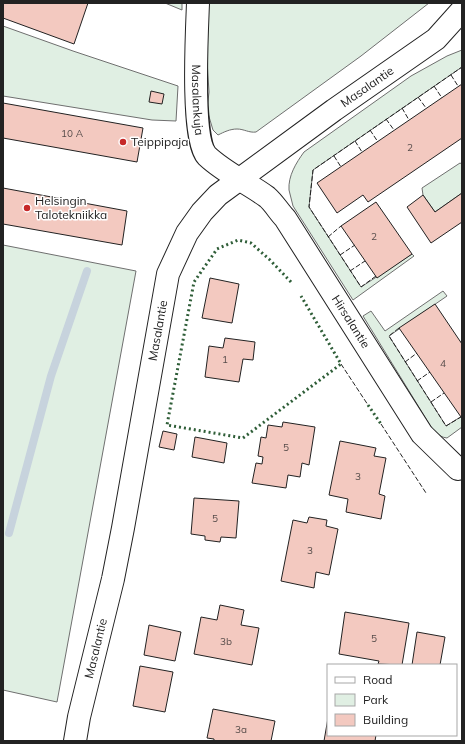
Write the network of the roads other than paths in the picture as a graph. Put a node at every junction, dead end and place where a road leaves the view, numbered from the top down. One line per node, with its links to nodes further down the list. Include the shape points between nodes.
1 (198, 3): 5 (street, Masalankuja, via 196,97 199,136 206,155)
2 (462, 10): 4 (street, Masalantie)
3 (462, 33): 4 (street, Masalantie)
4 (436, 39): 5 (street, Masalantie)
5 (239, 180): 6 (street, Hirsalantie, via 268,198 285,218 422,434); 7 (street, Masalantie, via 218,195 186,233 168,274 113,579)
6 (458, 469)
7 (75, 741)

